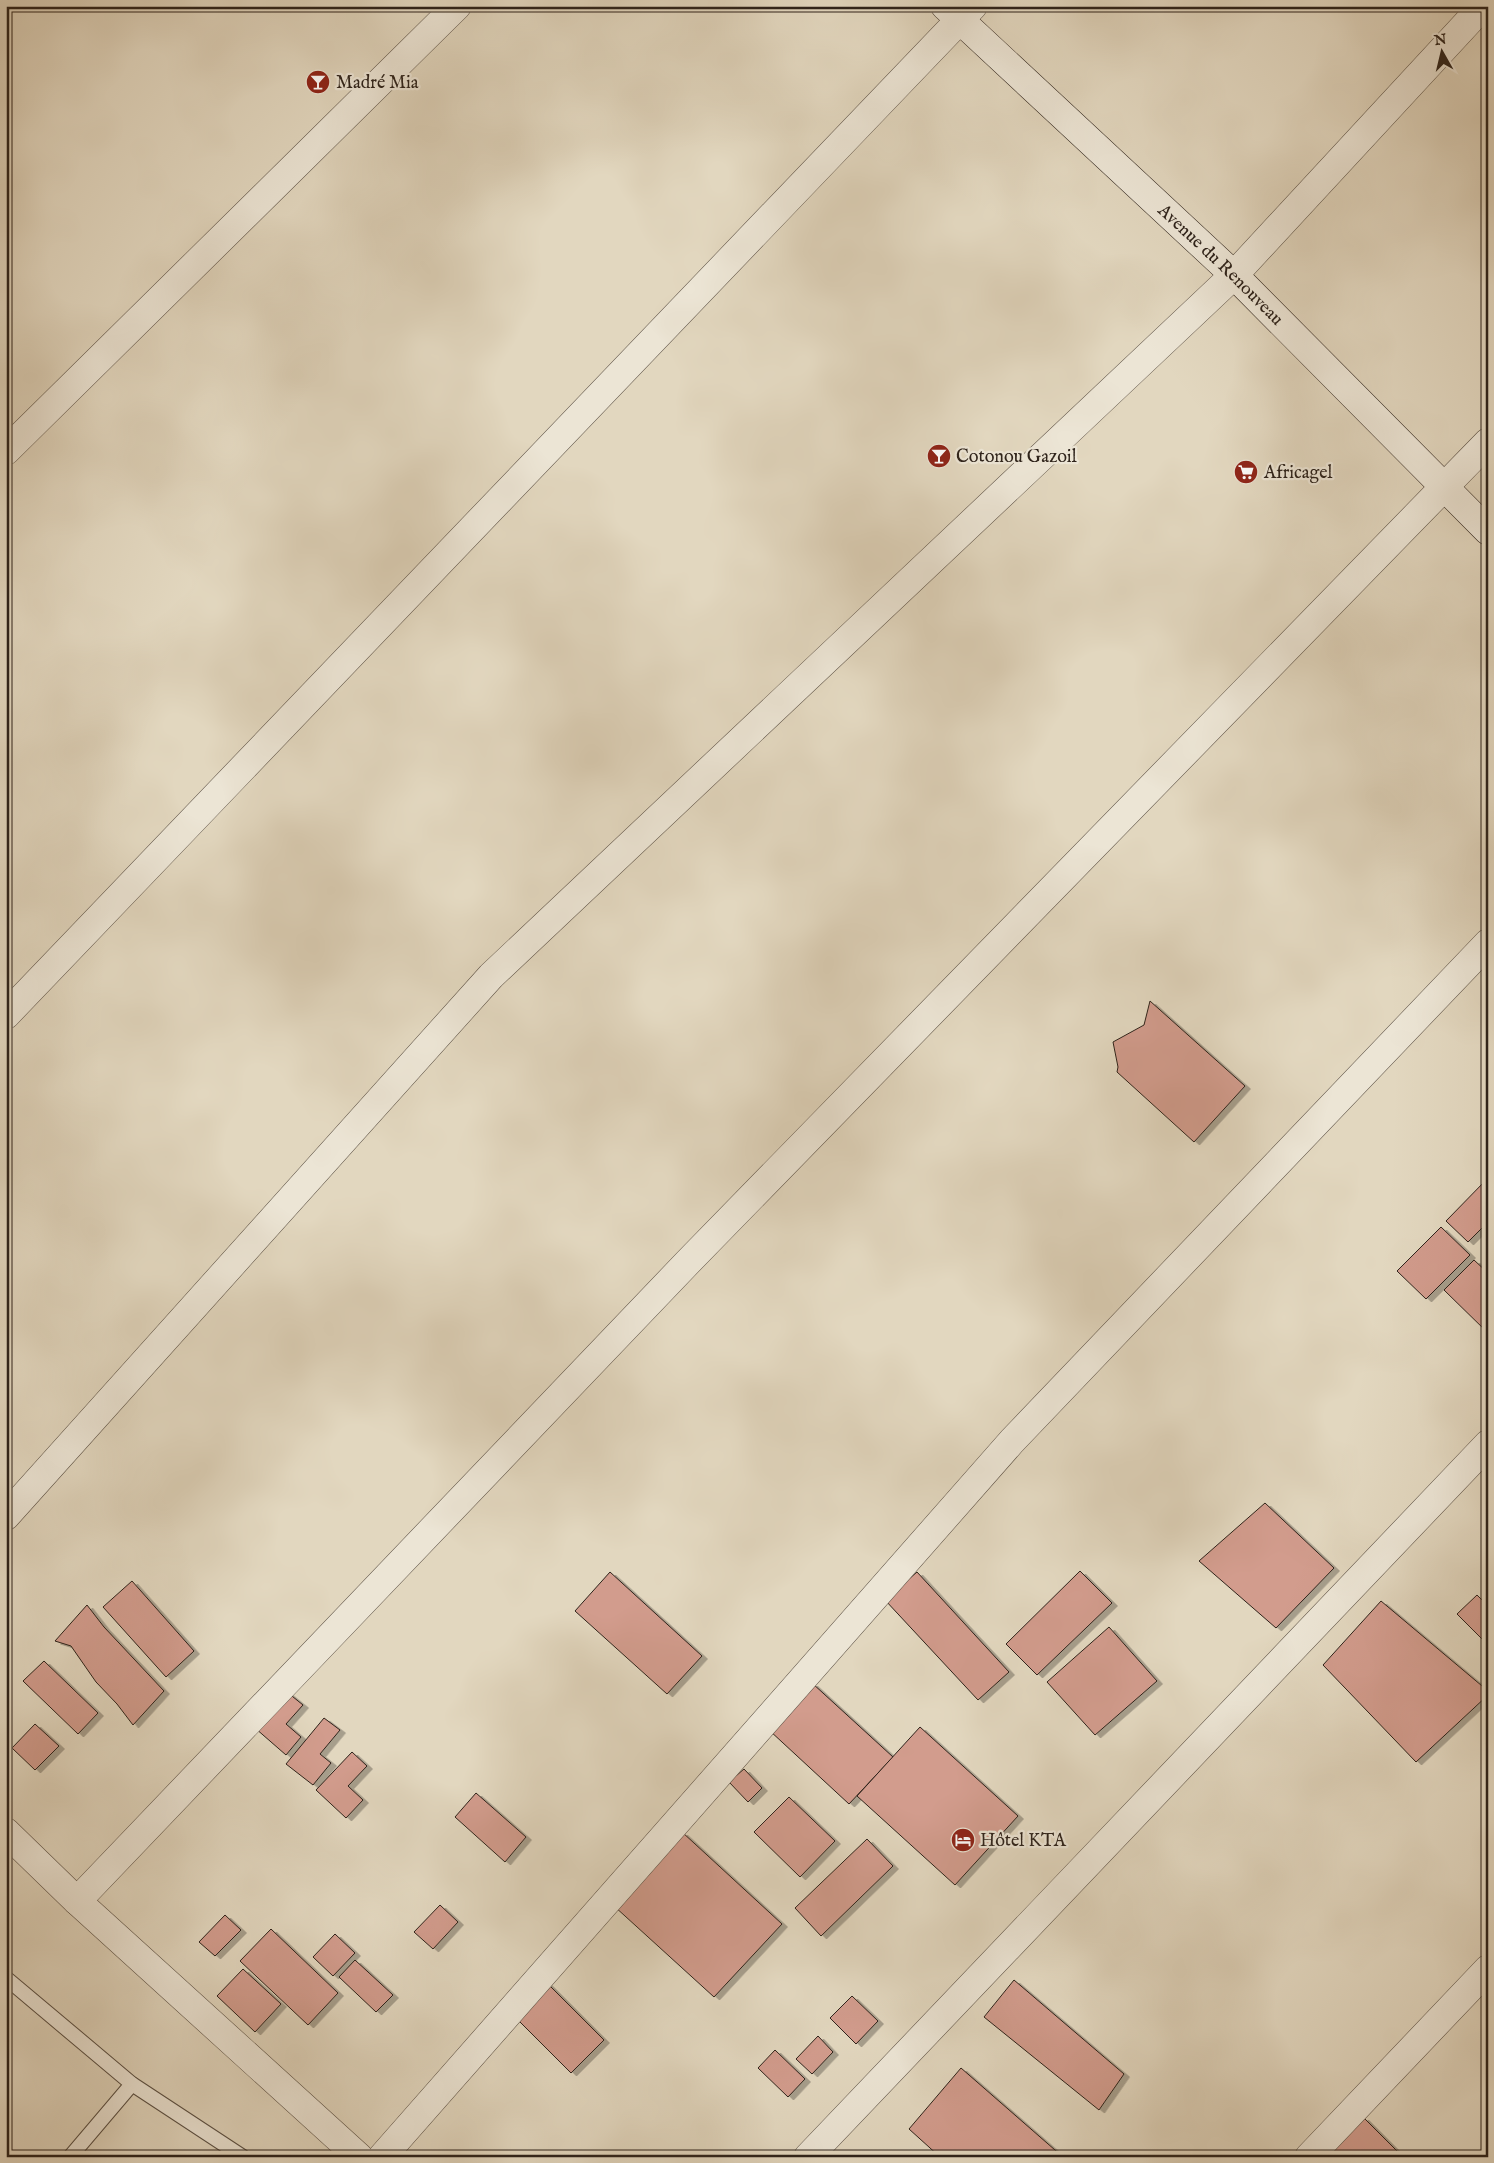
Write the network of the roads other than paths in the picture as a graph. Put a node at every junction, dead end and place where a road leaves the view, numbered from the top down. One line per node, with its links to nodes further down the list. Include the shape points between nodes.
1 (457, 6): 6 (street)
2 (1483, 6): 4 (street)
3 (959, 11): 4 (street, Avenue du Renouveau); 10 (street)
4 (1234, 275): 7 (street, Avenue du Renouveau); 12 (street, via 491,976)
5 (1488, 442): 7 (street)
6 (6, 451)
7 (1445, 486): 8 (street, Avenue du Renouveau); 14 (street, via 688,1262)
8 (1488, 531)
9 (1488, 943): 21 (street, via 1012,1441)
10 (6, 1015)
11 (1488, 1444): 22 (street)
12 (6, 1516)
13 (6, 1832): 14 (street)
14 (77, 1900): 20 (street)
15 (1488, 1969): 23 (street)
16 (6, 1978): 17 (lane)
17 (132, 2084): 18 (lane); 19 (lane)
18 (70, 2157)
19 (243, 2157)
20 (359, 2157)
21 (382, 2157)
22 (808, 2157)
23 (1309, 2157)

